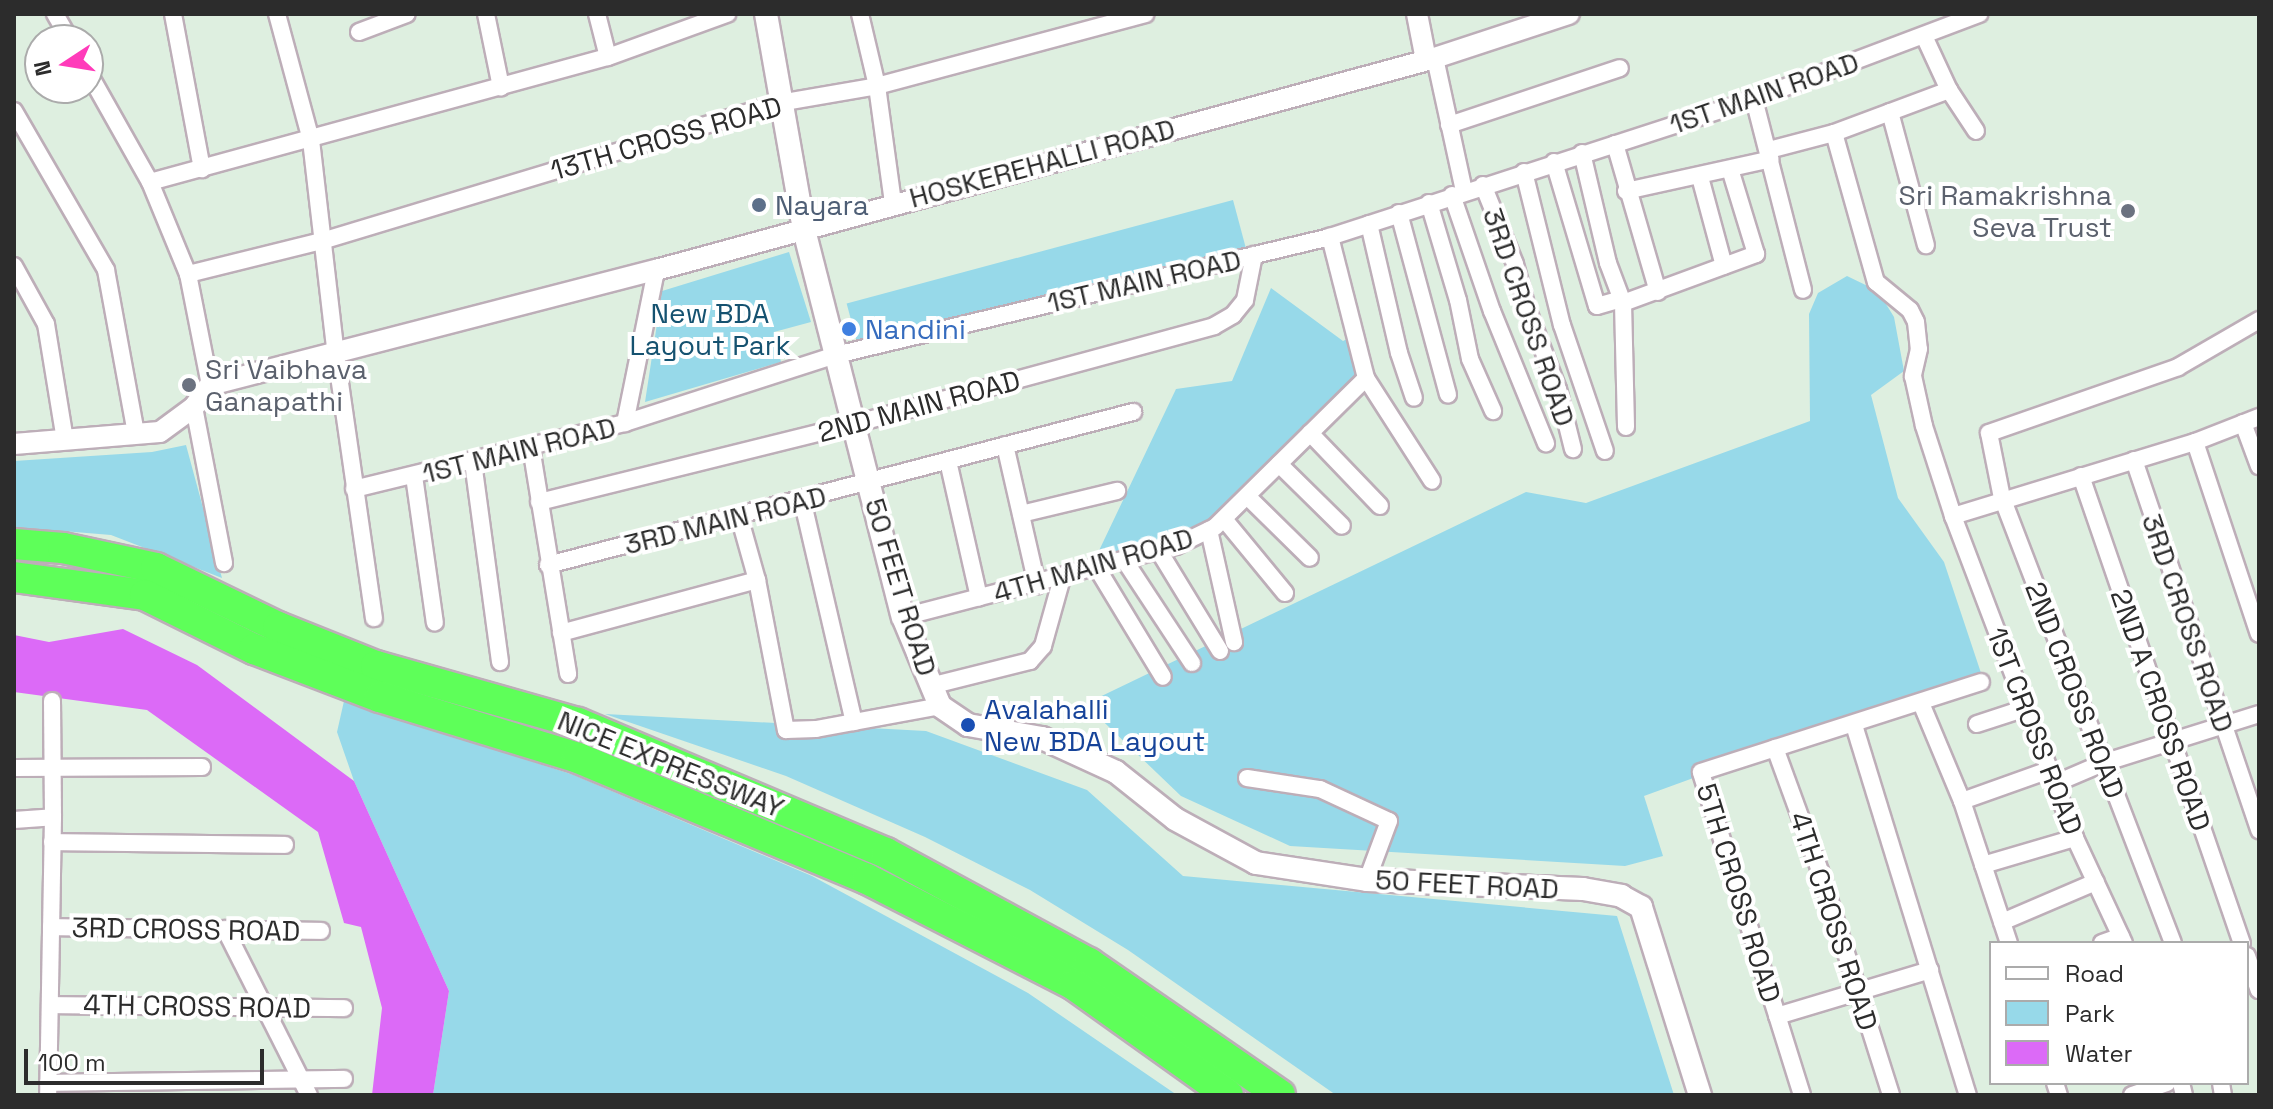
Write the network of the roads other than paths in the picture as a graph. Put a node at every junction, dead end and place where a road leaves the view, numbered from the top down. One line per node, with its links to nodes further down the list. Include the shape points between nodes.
1 (173, 14): 35 (street)
2 (277, 14): 30 (street)
3 (407, 14): 14 (street)
4 (486, 14): 20 (street)
5 (597, 14): 16 (street)
6 (727, 14): 16 (street)
7 (766, 14): 24 (main road, 50 FEET ROAD)
8 (860, 14): 19 (street)
9 (1146, 14): 19 (street, 13TH CROSS ROAD)
10 (1417, 14): 17 (street)
11 (1569, 14): 13 (street, HOSKEREHALLI ROAD)
12 (1979, 14): 15 (street, 1ST MAIN ROAD)
13 (1531, 19): 17 (street, HOSKEREHALLI ROAD)
14 (359, 32)
15 (1924, 36): 21 (street); 22 (street, 1ST MAIN ROAD)
16 (608, 57): 20 (street)
17 (1430, 59): 27 (street); 43 (street, HOSKEREHALLI ROAD)
18 (1620, 68): 27 (street)
19 (877, 86): 24 (street, 13TH CROSS ROAD); 43 (street)
20 (501, 87): 30 (street)
21 (1949, 90): 26 (street); 28 (street)
22 (1754, 99): 31 (street, 1ST MAIN ROAD); 33 (street)
23 (104, 100): 39 (street)
24 (779, 103): 47 (main road, 50 FEET ROAD); 49 (street, 13TH CROSS ROAD)
25 (14, 111): 74 (street, via 106,270)
26 (1890, 112): 29 (street); 50 (street)
27 (1449, 125): 42 (street)
28 (1976, 131)
29 (1834, 133): 33 (street); 101 (street, 1ST CROSS ROAD, via 1876,282 1910,310 1916,322 1919,349 1913,376)
30 (311, 140): 35 (street); 49 (street)
31 (1615, 144): 32 (street, 1ST MAIN ROAD); 41 (street)
32 (1582, 153): 34 (street, 1ST MAIN ROAD); 58 (street, via 1608,263)
33 (1770, 155): 36 (street); 56 (street)
34 (1554, 162): 37 (street, 1ST MAIN ROAD); 58 (street, via 1597,306)
35 (202, 169): 39 (street)
36 (1730, 169): 38 (street); 53 (street, via 1756,254)
37 (1524, 172): 40 (street, 1ST MAIN ROAD); 82 (street, via 1562,325)
38 (1700, 177): 41 (street); 53 (street)
39 (150, 182): 55 (street)
40 (1483, 185): 42 (street, 1ST MAIN ROAD); 81 (street, 3RD CROSS ROAD, via 1558,389)
41 (1626, 191): 57 (street)
42 (1458, 193): 44 (street, 1ST MAIN ROAD); 77 (street, via 1492,311)
43 (893, 203): 47 (street, HOSKEREHALLI ROAD)
44 (1429, 203): 45 (street, 1ST MAIN ROAD); 67 (street, via 1470,359)
45 (1399, 213): 46 (street, 1ST MAIN ROAD); 64 (street)
46 (1369, 224): 48 (street, 1ST MAIN ROAD); 65 (street)
47 (804, 230): 54 (street, HOSKEREHALLI ROAD); 61 (main road, 50 FEET ROAD)
48 (1330, 237): 51 (street, 1ST MAIN ROAD); 62 (street)
49 (325, 240): 55 (street, 13TH CROSS ROAD); 60 (street)
50 (1926, 245)
51 (1254, 255): 61 (street, 1ST MAIN ROAD); 71 (street, 2ND MAIN ROAD, via 1245,300 1214,326)
52 (14, 266): 75 (street, via 46,324)
53 (1724, 266): 57 (street)
54 (656, 270): 60 (street, HOSKEREHALLI ROAD); 70 (street)
55 (188, 274): 63 (street)
56 (1803, 290)
57 (1658, 292): 58 (street)
58 (1623, 301): 72 (street)
59 (2259, 320): 95 (street, 2ND CROSS ROAD, via 2178,367 1989,433)
60 (336, 355): 63 (street, HOSKEREHALLI ROAD); 92 (street)
61 (836, 355): 70 (street, 1ST MAIN ROAD); 71 (main road, 50 FEET ROAD)
62 (1366, 378): 73 (street, 4TH MAIN ROAD); 90 (street)
63 (210, 385): 66 (street)
64 (1448, 394)
65 (1414, 398)
66 (194, 407): 74 (street, via 160,432); 109 (street)
67 (1493, 411)
68 (1133, 412): 79 (street, 3RD MAIN ROAD)
69 (2251, 420): 76 (street); 87 (street)
70 (625, 423): 80 (street, 1ST MAIN ROAD)
71 (854, 424): 91 (main road, 50 FEET ROAD); 97 (street, 2ND MAIN ROAD)
72 (1626, 427)
73 (1310, 433): 86 (street, 4TH MAIN ROAD); 98 (street)
74 (136, 434): 75 (street)
75 (65, 440): 78 (street)
76 (2195, 442): 83 (street); 122 (street)
77 (1546, 443)
78 (14, 444)
79 (1005, 445): 84 (street, 3RD MAIN ROAD); 99 (street)
80 (531, 447): 85 (street, 1ST MAIN ROAD); 97 (street)
81 (1573, 449)
82 (1605, 451)
83 (2134, 460): 89 (street); 137 (street, 3RD CROSS ROAD)
84 (948, 461): 91 (street, 3RD MAIN ROAD); 117 (street)
85 (473, 462): 88 (street, 1ST MAIN ROAD); 123 (street)
86 (1279, 464): 94 (street, 4TH MAIN ROAD); 103 (street)
87 (2259, 466)
88 (414, 476): 92 (street, 1ST MAIN ROAD); 120 (street)
89 (2081, 476): 95 (street); 138 (street, 2ND A CROSS ROAD)
90 (1432, 481)
91 (869, 482): 96 (street, 3RD MAIN ROAD); 118 (main road, 50 FEET ROAD)
92 (354, 489): 119 (street)
93 (1117, 491): 99 (street)
94 (1247, 496): 102 (street, 4TH MAIN ROAD); 107 (street)
95 (2002, 498): 101 (street); 140 (street, 2ND CROSS ROAD)
96 (802, 499): 100 (street, 3RD MAIN ROAD); 134 (street)
97 (539, 502): 110 (street)
98 (1380, 506)
99 (1021, 514): 115 (street)
100 (739, 516): 110 (street, 3RD MAIN ROAD); 114 (street)
101 (1953, 516): 132 (street, 1ST CROSS ROAD)
102 (1224, 519): 104 (street, 4TH MAIN ROAD); 116 (street)
103 (1342, 526)
104 (1209, 530): 106 (street, 4TH MAIN ROAD); 106 (street, via 1227,646)
105 (14, 544): 177 (highway, NICE EXPRESSWAY, via 63,548 156,568 278,627 376,666 578,723 886,853 1089,963)
106 (1159, 551): 108 (street, 4TH MAIN ROAD)
107 (1310, 558)
108 (1125, 561): 111 (street, 4TH MAIN ROAD); 124 (street)
109 (224, 563)
110 (548, 565): 121 (street)
111 (1097, 568): 113 (street, 4TH MAIN ROAD); 126 (street)
112 (14, 577): 176 (highway, NICE EXPRESSWAY, via 145,595 254,649 380,697 578,758 867,879 1074,985)
113 (1062, 578): 115 (street, 4TH MAIN ROAD); 128 (street, via 1043,646 1030,661)
114 (757, 580): 121 (street); 134 (street, via 786,730)
115 (1037, 585): 117 (street, 4TH MAIN ROAD)
116 (1285, 593)
117 (979, 598): 118 (street, 4TH MAIN ROAD)
118 (903, 617): 128 (main road, 50 FEET ROAD)
119 (374, 618)
120 (435, 623)
121 (561, 633): 125 (street)
122 (2259, 634)
123 (500, 662)
124 (1192, 663)
125 (568, 674)
126 (1163, 677)
127 (1981, 682): 130 (street, 5TH CROSS ROAD)
128 (930, 686): 131 (main road, 50 FEET ROAD)
129 (52, 701): 141 (street)
130 (1921, 703): 136 (street, 5TH CROSS ROAD); 146 (street)
131 (940, 706): 134 (street); 154 (main road, 50 FEET ROAD, via 968,725 1042,738 1116,772 1175,819 1256,863)
132 (2026, 708): 135 (street); 144 (street, 1ST CROSS ROAD)
133 (2259, 714): 137 (street)
134 (854, 722)
135 (1977, 724)
136 (1854, 725): 139 (street, 5TH CROSS ROAD); 165 (street)
137 (2223, 727): 138 (street); 149 (street, 3RD CROSS ROAD)
138 (2172, 743): 140 (street); 163 (street, 2ND A CROSS ROAD)
139 (1775, 748): 167 (street, 4TH CROSS ROAD); 171 (street, 5TH CROSS ROAD, via 1701,772)
140 (2103, 763): 144 (street); 162 (street, 2ND CROSS ROAD)
141 (55, 766): 142 (street); 143 (street); 147 (street)
142 (202, 767)
143 (14, 768)
144 (2052, 777): 146 (street); 150 (street, 1ST CROSS ROAD)
145 (1247, 778): 154 (street, via 1320,789 1389,821)
146 (1962, 801): 153 (street)
147 (53, 817): 148 (street); 151 (street)
148 (14, 820)
149 (2259, 830)
150 (2075, 838): 153 (street); 155 (street, 1ST CROSS ROAD)
151 (52, 842): 152 (street); 157 (street)
152 (285, 845)
153 (1983, 865): 156 (street)
154 (1367, 880): 178 (main road, 50 FEET ROAD, via 1583,889 1621,896 1641,907)
155 (2096, 882): 156 (street); 160 (street, 1ST CROSS ROAD)
156 (2002, 922): 161 (street)
157 (51, 927): 158 (street, 3RD CROSS ROAD); 168 (street)
158 (225, 929): 159 (street, 3RD CROSS ROAD); 169 (street)
159 (321, 931)
160 (2123, 940)
161 (2008, 941)
162 (2172, 941)
163 (2241, 941)
164 (2249, 962): 166 (street)
165 (1930, 970): 167 (street); 181 (street)
166 (2259, 990)
167 (1859, 992): 171 (street); 180 (street, 4TH CROSS ROAD)
168 (50, 1005): 169 (street, 4TH CROSS ROAD); 175 (street)
169 (264, 1007): 170 (street, 4TH CROSS ROAD); 174 (street)
170 (344, 1008)
171 (1777, 1016): 179 (street, 5TH CROSS ROAD)
172 (344, 1079): 174 (street)
173 (2161, 1085): 182 (street)
174 (305, 1088): 175 (street)
175 (48, 1089)
176 (1228, 1095)
177 (1280, 1095)
178 (1700, 1095)
179 (1802, 1095)
180 (1891, 1095)
181 (1968, 1095)
182 (2132, 1095)

